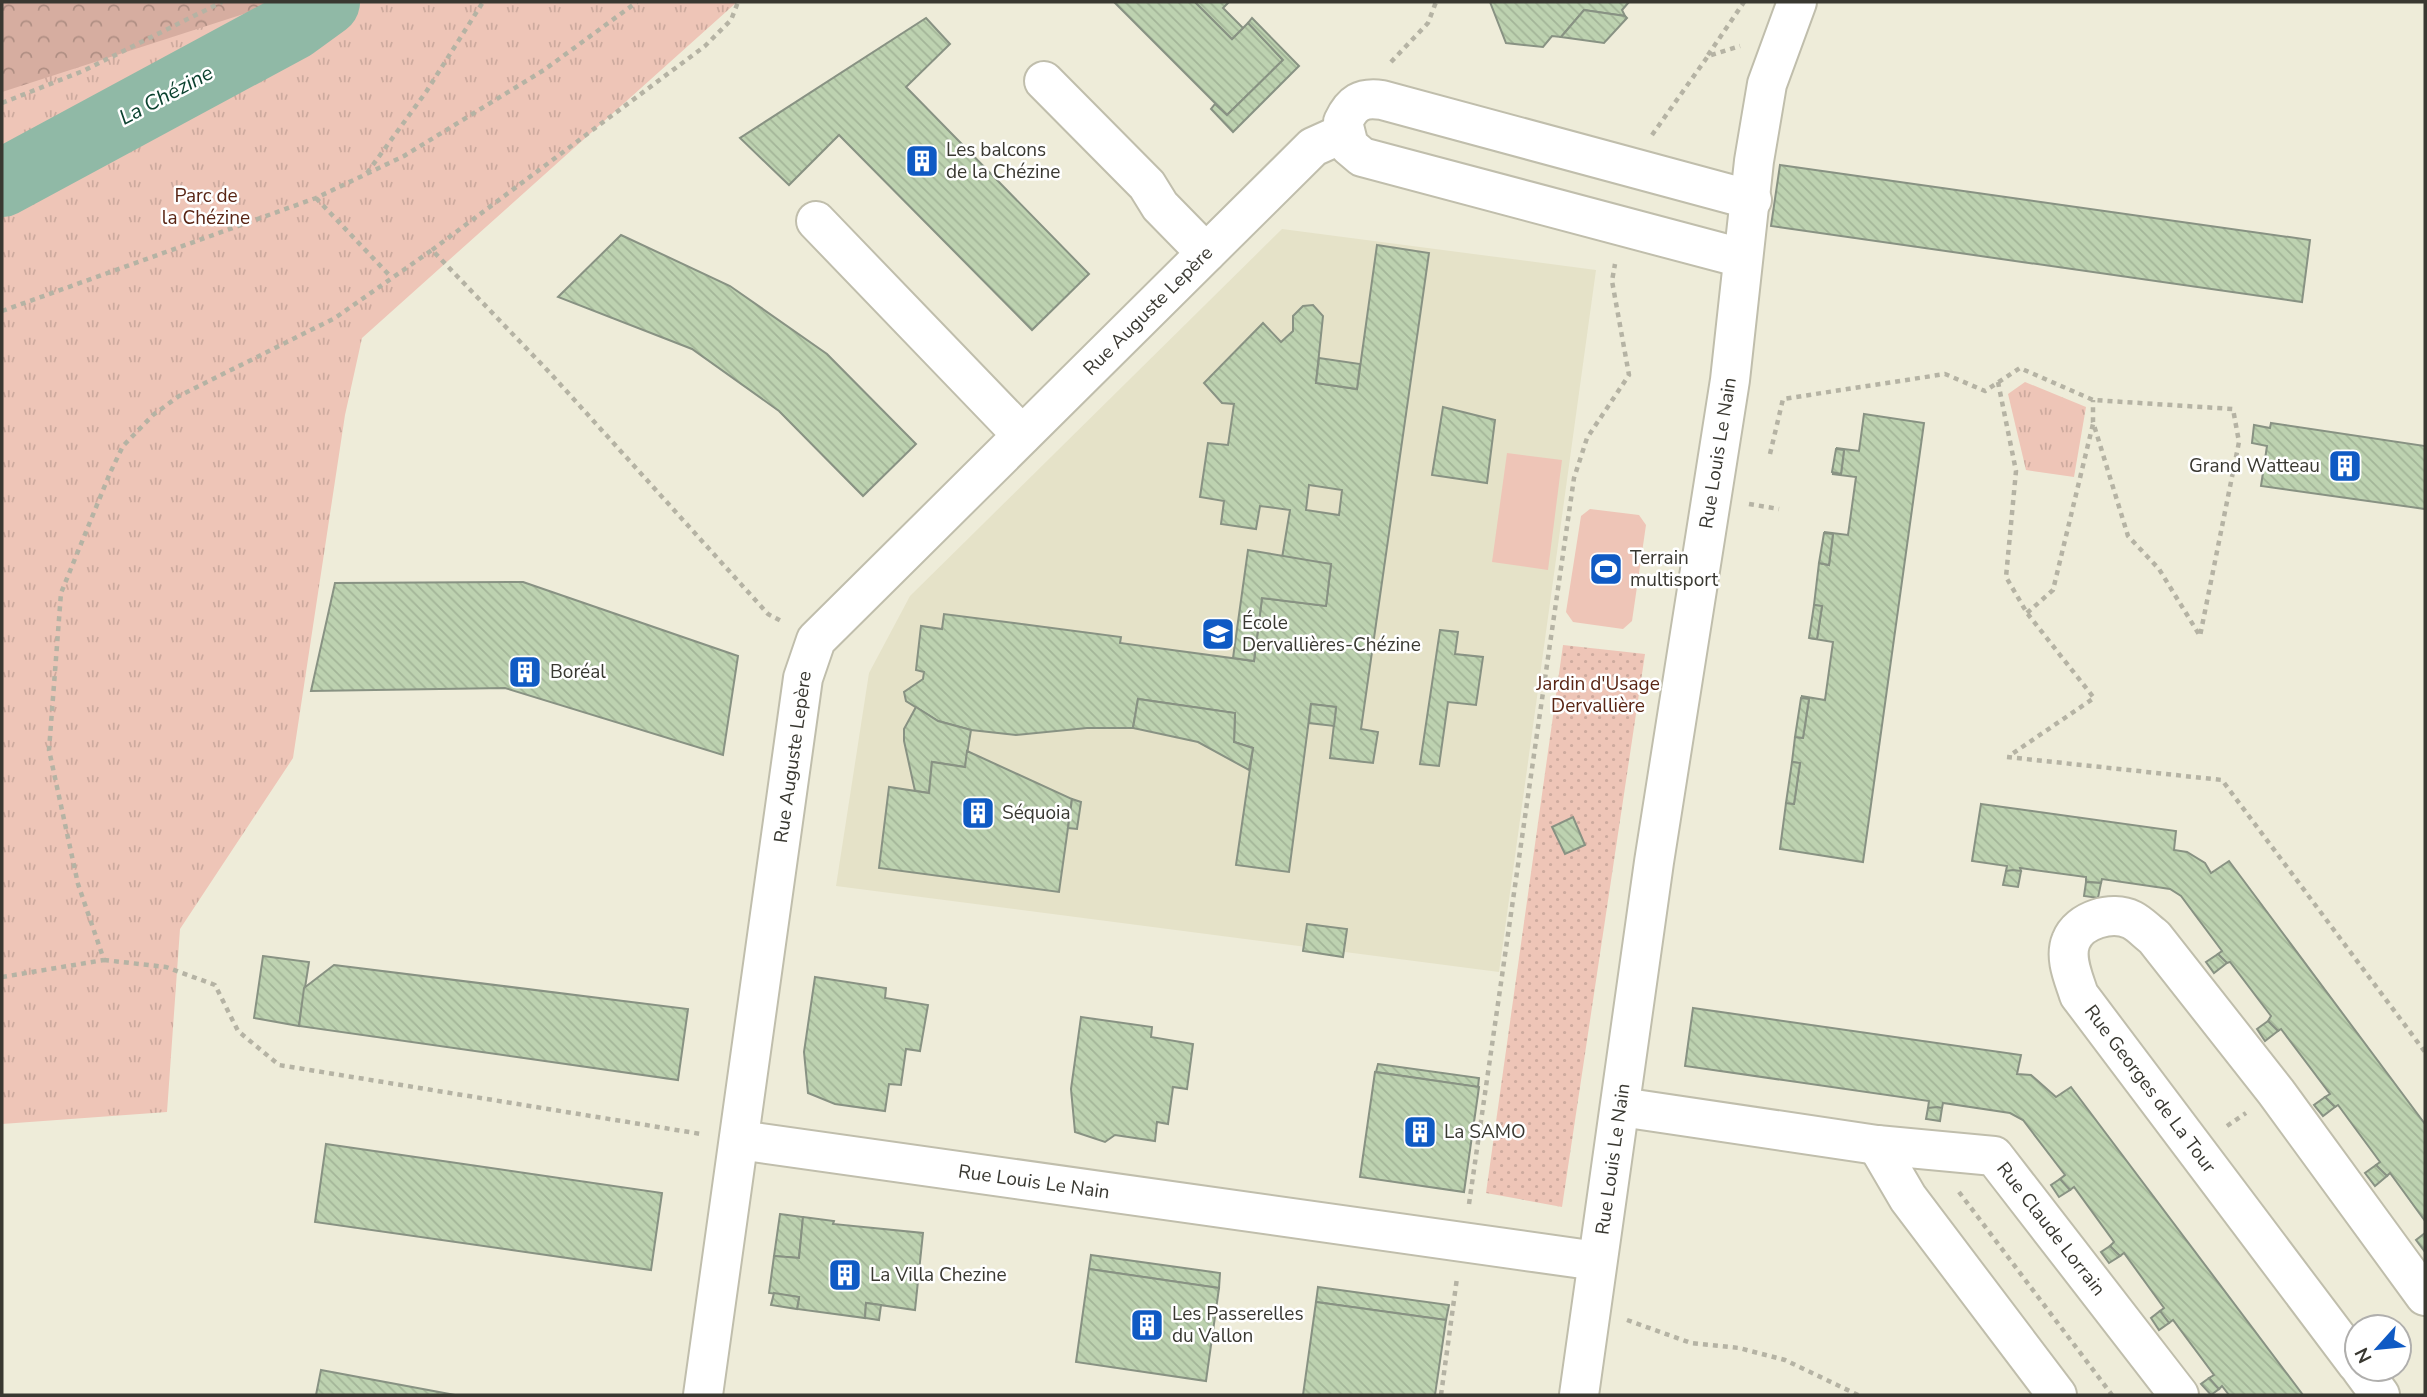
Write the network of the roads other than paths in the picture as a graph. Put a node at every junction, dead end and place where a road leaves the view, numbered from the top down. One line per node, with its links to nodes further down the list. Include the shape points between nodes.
1 (1789, 18): 4 (street, Rue Louis Le Nain, via 1767,85)
2 (1044, 80): 6 (street)
3 (1351, 117): 4 (street, Rue Auguste Lepère, via 1367,98 1382,100); 6 (street, Rue Auguste Lepère, via 1313,147); 7 (street, via 1349,146 1362,157)
4 (1752, 200): 7 (street, Rue Louis Le Nain)
5 (816, 221): 8 (street)
6 (1206, 253): 8 (street, Rue Auguste Lepère)
7 (1742, 258): 9 (street, Rue Louis Le Nain, via 1730,380 1654,862)
8 (1023, 435): 10 (street, Rue Auguste Lepère, via 816,640 808,656)
9 (1621, 1107): 11 (street, Rue Claude Lorrain); 12 (street, Rue Louis Le Nain)
10 (739, 1140): 12 (street, Rue Louis Le Nain); 15 (street, Rue Auguste Lepère)
11 (1877, 1145): 17 (street, via 1908,1198); 18 (street, Rue Claude Lorrain, via 1994,1156)
12 (1597, 1261): 16 (street)
13 (2425, 1296): 14 (street, Rue Georges de La Tour, via 2276,1092 2154,937 2130,919 2098,917 2082,926 2070,942 2070,969 2079,995)
14 (2343, 1345)
15 (703, 1395)
16 (1579, 1395)
17 (2057, 1395)
18 (2179, 1395)

